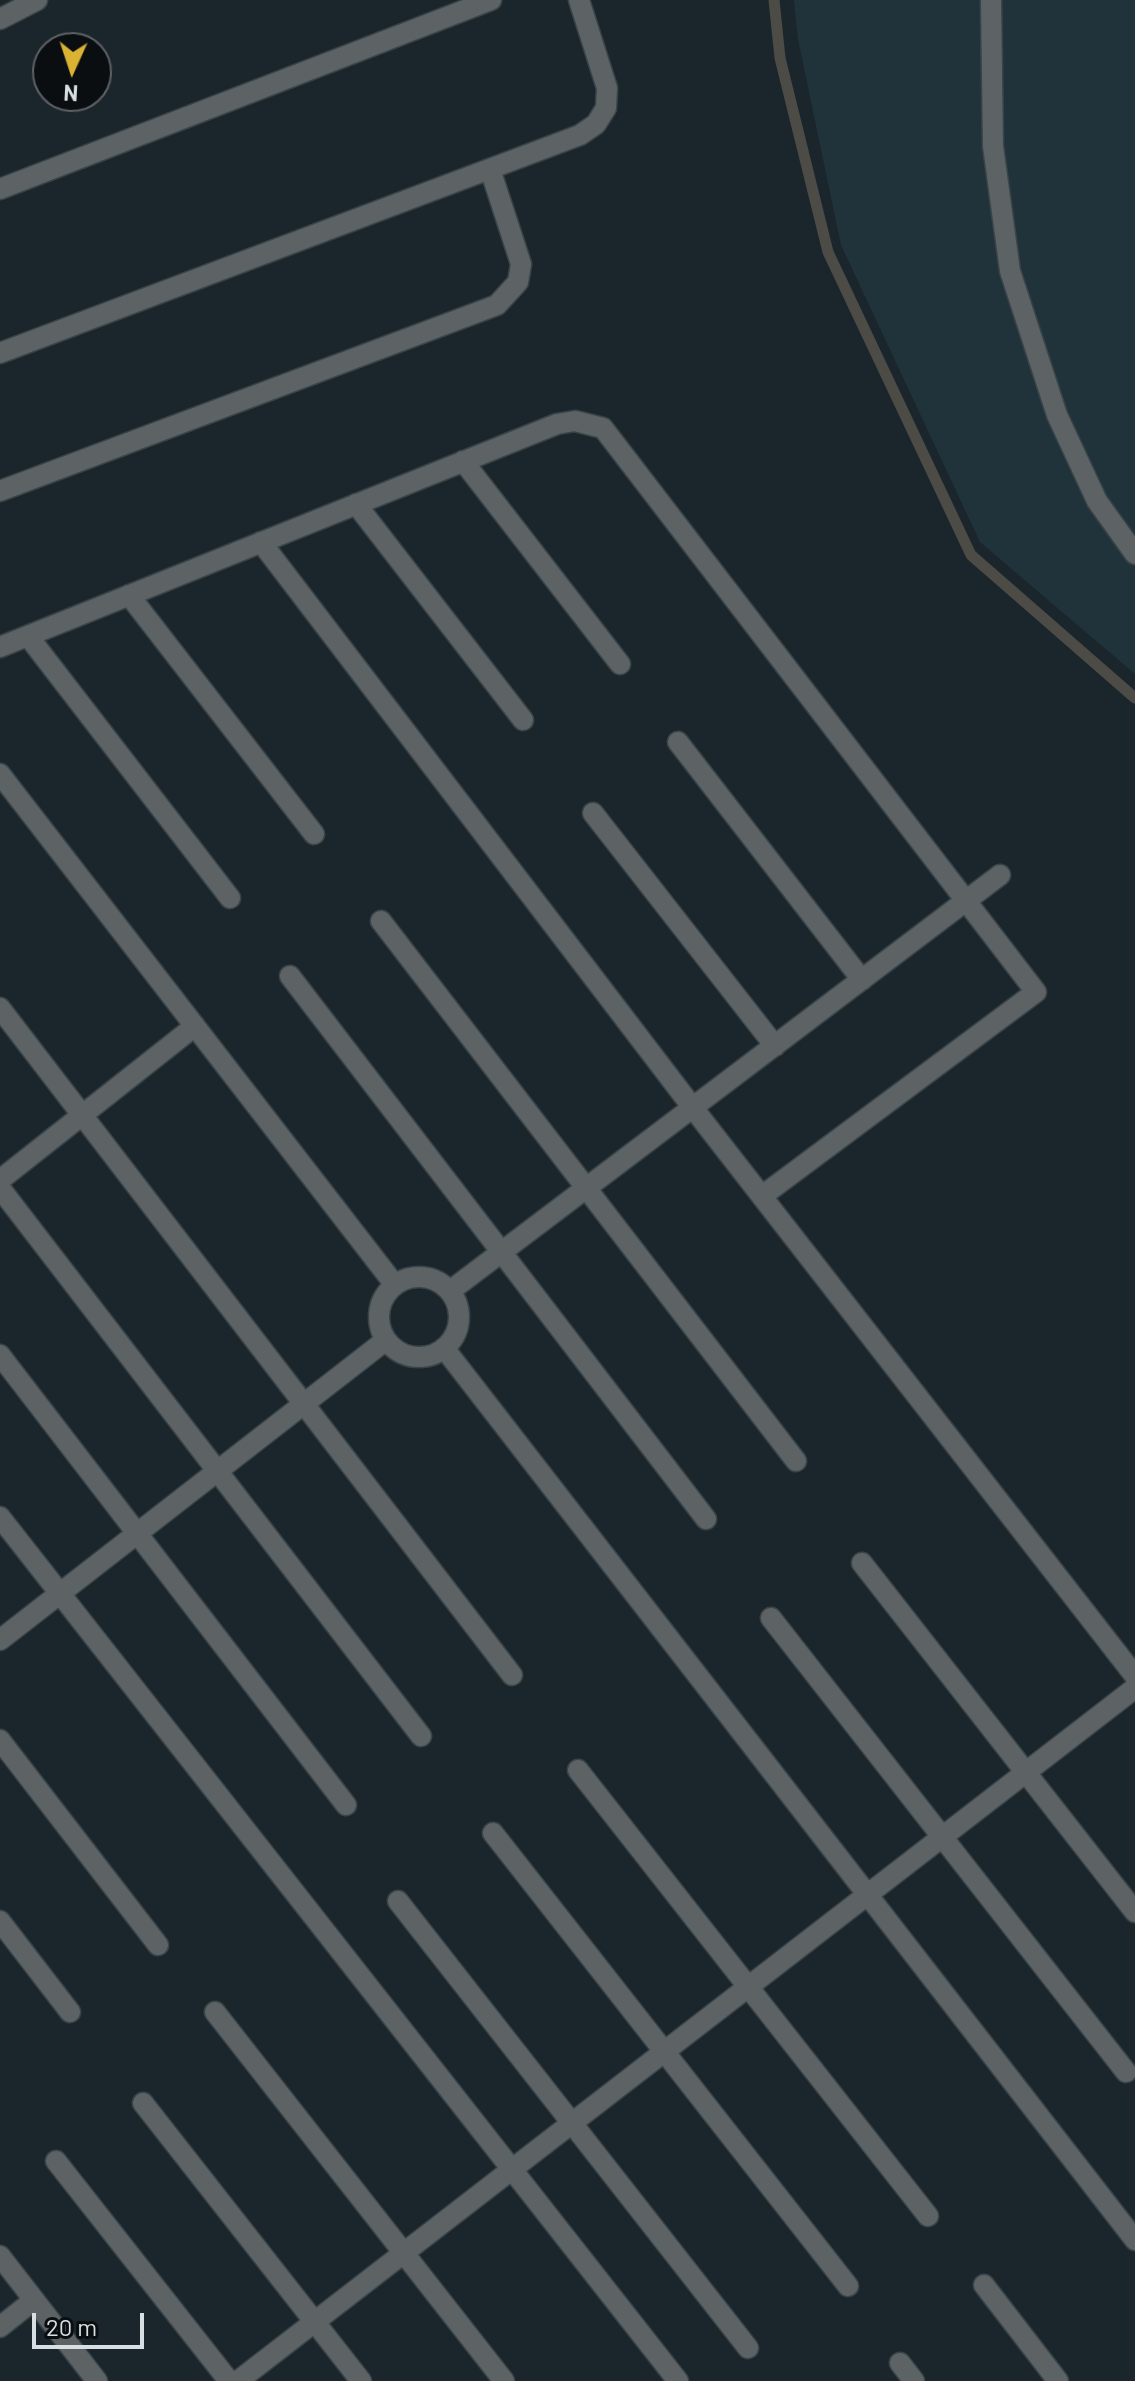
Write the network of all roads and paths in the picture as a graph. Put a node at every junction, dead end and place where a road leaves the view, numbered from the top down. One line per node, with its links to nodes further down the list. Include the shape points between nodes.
1 (37, 0): 5 (street)
2 (491, 0): 7 (street)
3 (579, 0): 6 (street, via 603,67 606,108 580,135)
4 (991, 0): 13 (street, via 993,146 1010,271 1057,415 1097,501)
5 (0, 19)
6 (490, 169): 8 (street); 10 (street, via 521,264 518,282 497,305)
7 (0, 189)
8 (0, 353)
9 (463, 461): 11 (street); 17 (street); 25 (street, via 557,424 575,421 603,428)
10 (0, 491)
11 (356, 504): 12 (street); 18 (street)
12 (261, 542): 14 (street); 32 (street)
13 (1135, 554)
14 (129, 595): 15 (street); 22 (street)
15 (28, 636): 16 (street); 24 (street)
16 (0, 647)
17 (620, 664)
18 (523, 720)
19 (678, 742): 28 (street)
20 (0, 774): 30 (street)
21 (593, 813): 31 (street)
22 (314, 834)
23 (1000, 875): 25 (street)
24 (230, 898)
25 (966, 901): 28 (street); 37 (street, via 1036,992)
26 (381, 921): 36 (street)
27 (290, 976): 38 (street)
28 (862, 980): 31 (street)
29 (0, 1008): 33 (street)
30 (195, 1026): 33 (street); 39 (street)
31 (775, 1046): 32 (street)
32 (693, 1108): 36 (street); 37 (street)
33 (82, 1115): 34 (street); 44 (street)
34 (0, 1180)
35 (0, 1188): 46 (street)
36 (587, 1188): 38 (street); 45 (street)
37 (762, 1196): 55 (street)
38 (503, 1252): 40 (street); 48 (street)
39 (395, 1285): 40 (street, via 424,1277); 41 (street, via 381,1304)
40 (450, 1291): 42 (street, via 460,1314)
41 (386, 1340): 42 (street, via 407,1355 420,1357); 44 (street)
42 (444, 1348): 64 (street)
43 (0, 1355): 49 (street)
44 (304, 1404): 46 (street); 54 (street)
45 (796, 1461)
46 (217, 1471): 49 (street); 57 (street)
47 (0, 1517): 51 (street)
48 (706, 1519)
49 (137, 1533): 51 (street); 61 (street)
50 (862, 1563): 60 (street)
51 (59, 1594): 53 (street); 77 (street)
52 (771, 1618): 63 (street)
53 (0, 1640)
54 (512, 1675)
55 (1135, 1676)
56 (1135, 1688): 60 (street)
57 (421, 1736)
58 (0, 1740): 68 (street)
59 (578, 1770): 69 (street)
60 (1026, 1773): 63 (street); 66 (street)
61 (346, 1805)
62 (493, 1833): 72 (street)
63 (942, 1837): 64 (street); 73 (street)
64 (868, 1895): 69 (street); 79 (street)
65 (398, 1901): 75 (street)
66 (1135, 1912)
67 (0, 1921): 70 (street)
68 (158, 1945)
69 (748, 1987): 72 (street); 78 (street)
70 (70, 2012)
71 (215, 2012): 80 (street)
72 (664, 2052): 75 (street); 83 (street)
73 (1126, 2072)
74 (143, 2103): 85 (street)
75 (572, 2123): 77 (street); 87 (street)
76 (56, 2161): 90 (street)
77 (513, 2169): 80 (street); 94 (street)
78 (928, 2216)
79 (1135, 2240)
80 (404, 2253): 85 (street); 93 (street)
81 (0, 2256): 84 (street)
82 (984, 2285): 96 (street)
83 (848, 2286)
84 (34, 2300): 86 (street); 89 (street)
85 (315, 2322): 91 (street); 92 (street)
86 (0, 2327)
87 (748, 2348)
88 (900, 2363): 95 (street)
89 (97, 2381)
90 (229, 2381)
91 (238, 2381)
92 (361, 2381)
93 (504, 2381)
94 (678, 2381)
95 (914, 2381)
96 (1058, 2381)

